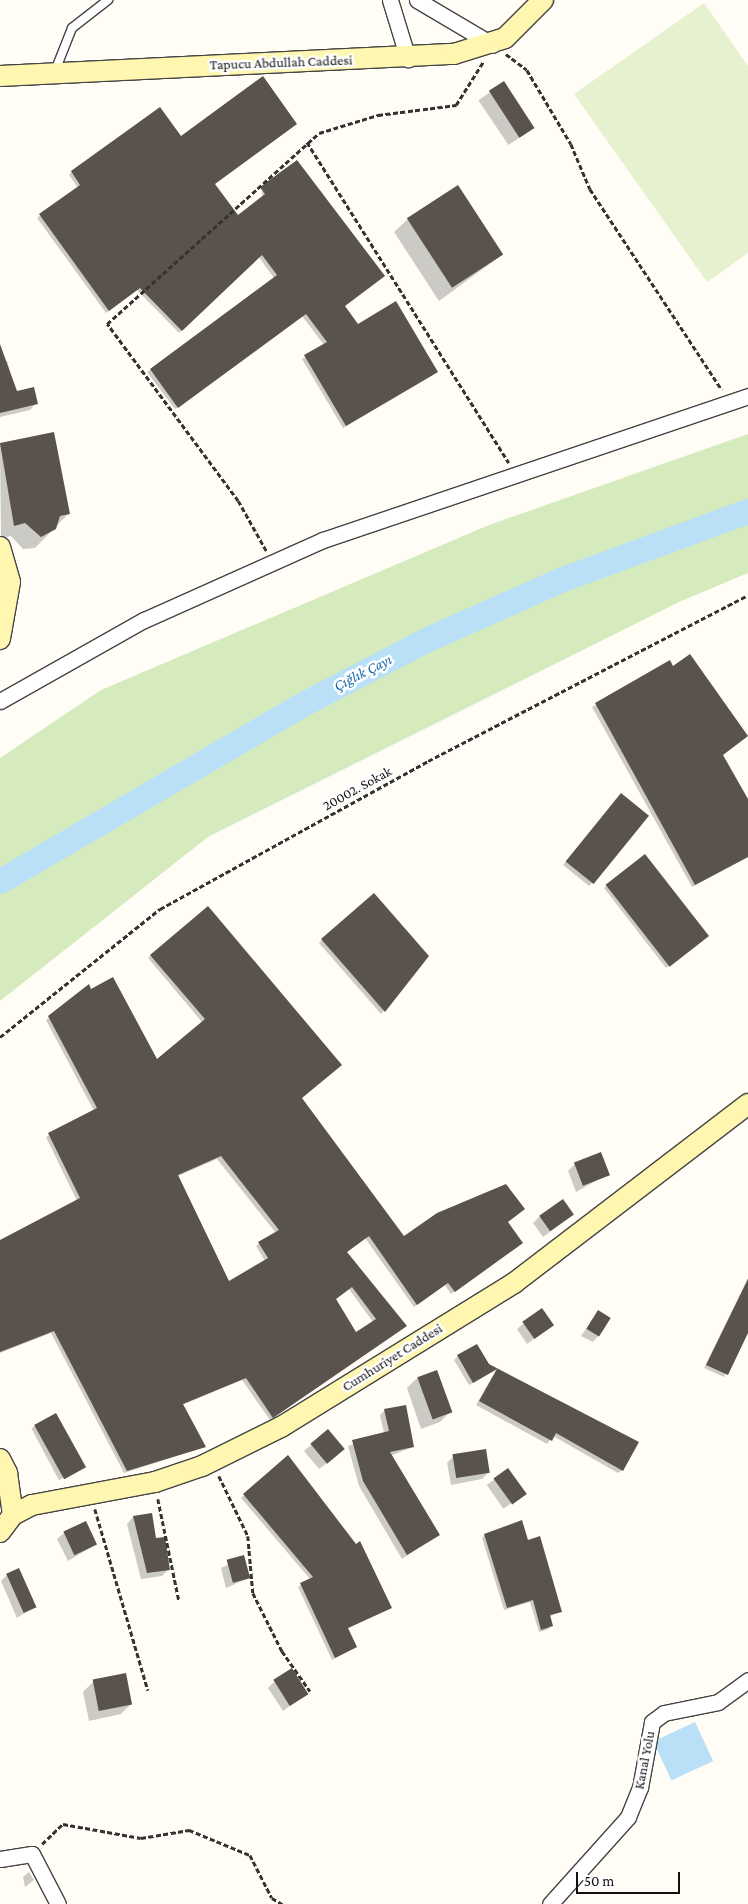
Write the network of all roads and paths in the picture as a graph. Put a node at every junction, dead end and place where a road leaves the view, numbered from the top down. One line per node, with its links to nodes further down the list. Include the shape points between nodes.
1 (108, 0): 7 (lane, via 72,28)
2 (390, 0): 6 (street)
3 (417, 0): 5 (street)
4 (543, 0): 5 (street)
5 (493, 45): 6 (street, Tapucu Abdullah Caddesi); 9 (path, via 456,105 378,115 319,133); 11 (path, via 527,70 572,144 590,189)
6 (408, 59): 7 (street, Tapucu Abdullah Caddesi)
7 (54, 73): 8 (street, Tapucu Abdullah Caddesi)
8 (0, 76)
9 (307, 142): 12 (path); 14 (path, via 107,324 238,501)
10 (748, 396): 11 (street)
11 (730, 402): 12 (street)
12 (515, 473): 14 (street)
13 (0, 547): 16 (street, via 10,582)
14 (272, 561): 17 (street, via 98,643)
15 (748, 595): 18 (path, 20002. Sokak, via 428,761 160,909)
16 (0, 639)
17 (0, 701)
18 (0, 1037)
19 (748, 1104): 21 (street, Cumhuriyet Caddesi, via 514,1282 281,1427)
20 (0, 1459): 24 (street, via 7,1473)
21 (210, 1462): 22 (street, Cumhuriyet Caddesi); 29 (path, via 236,1506 248,1536 253,1593 282,1652)
22 (155, 1482): 23 (street, Cumhuriyet Caddesi); 26 (path)
23 (90, 1493): 24 (street, Cumhuriyet Caddesi, via 32,1505); 28 (path)
24 (12, 1516): 25 (street, Cumhuriyet Caddesi)
25 (0, 1532)
26 (179, 1600)
27 (748, 1680): 34 (street, Kanal Yolu, via 718,1702 664,1713 652,1722 640,1788 628,1816)
28 (148, 1690)
29 (310, 1691)
30 (32, 1854): 31 (street); 32 (street); 33 (path, via 63,1824 142,1838 189,1830 250,1855 272,1898)
31 (0, 1859)
32 (58, 1904)
33 (282, 1904)
34 (550, 1904)

